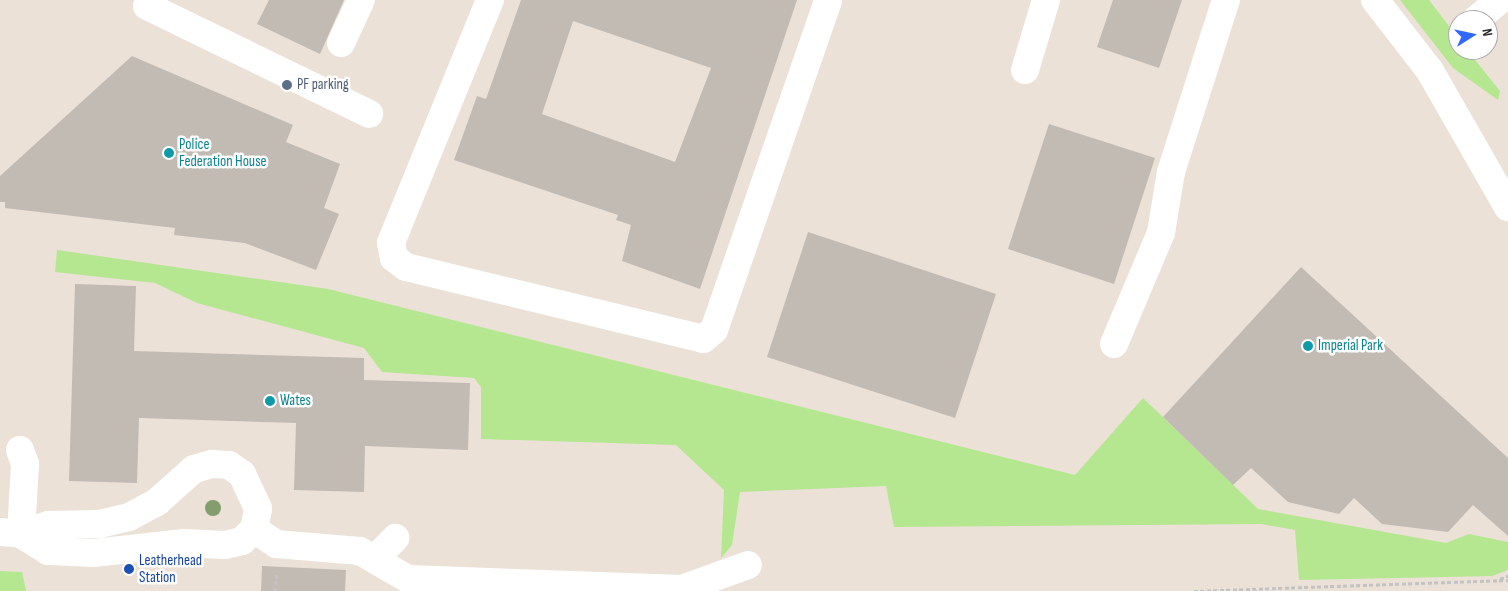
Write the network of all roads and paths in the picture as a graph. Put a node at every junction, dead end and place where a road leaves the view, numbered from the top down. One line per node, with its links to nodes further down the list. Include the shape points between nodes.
1 (154, 0): 12 (street, via 147,6)
2 (361, 0): 10 (street)
3 (490, 0): 4 (street, via 391,243 394,258 406,267 703,339 714,330)
4 (828, 0)
5 (1046, 0): 11 (street)
6 (1226, 0): 14 (street, via 1172,172 1161,233)
7 (1375, 0): 13 (street, via 1430,71)
8 (1500, 0): 9 (street)
9 (1488, 10)
10 (341, 43)
11 (1025, 70)
12 (369, 114)
13 (1508, 207)
14 (1114, 344)
15 (20, 450): 17 (street, via 25,464)
16 (254, 530): 17 (street, via 242,541 224,545 184,543 94,553 48,551); 17 (street, via 258,509 253,490 229,465 212,464 194,469 157,502 129,517 99,524 48,525); 19 (street, via 276,544 360,550)
17 (11, 533)
18 (395, 538): 19 (street)
19 (376, 558): 20 (street, via 408,579 682,589)
20 (748, 565)
21 (1508, 578): 22 (path)
22 (1194, 591)

